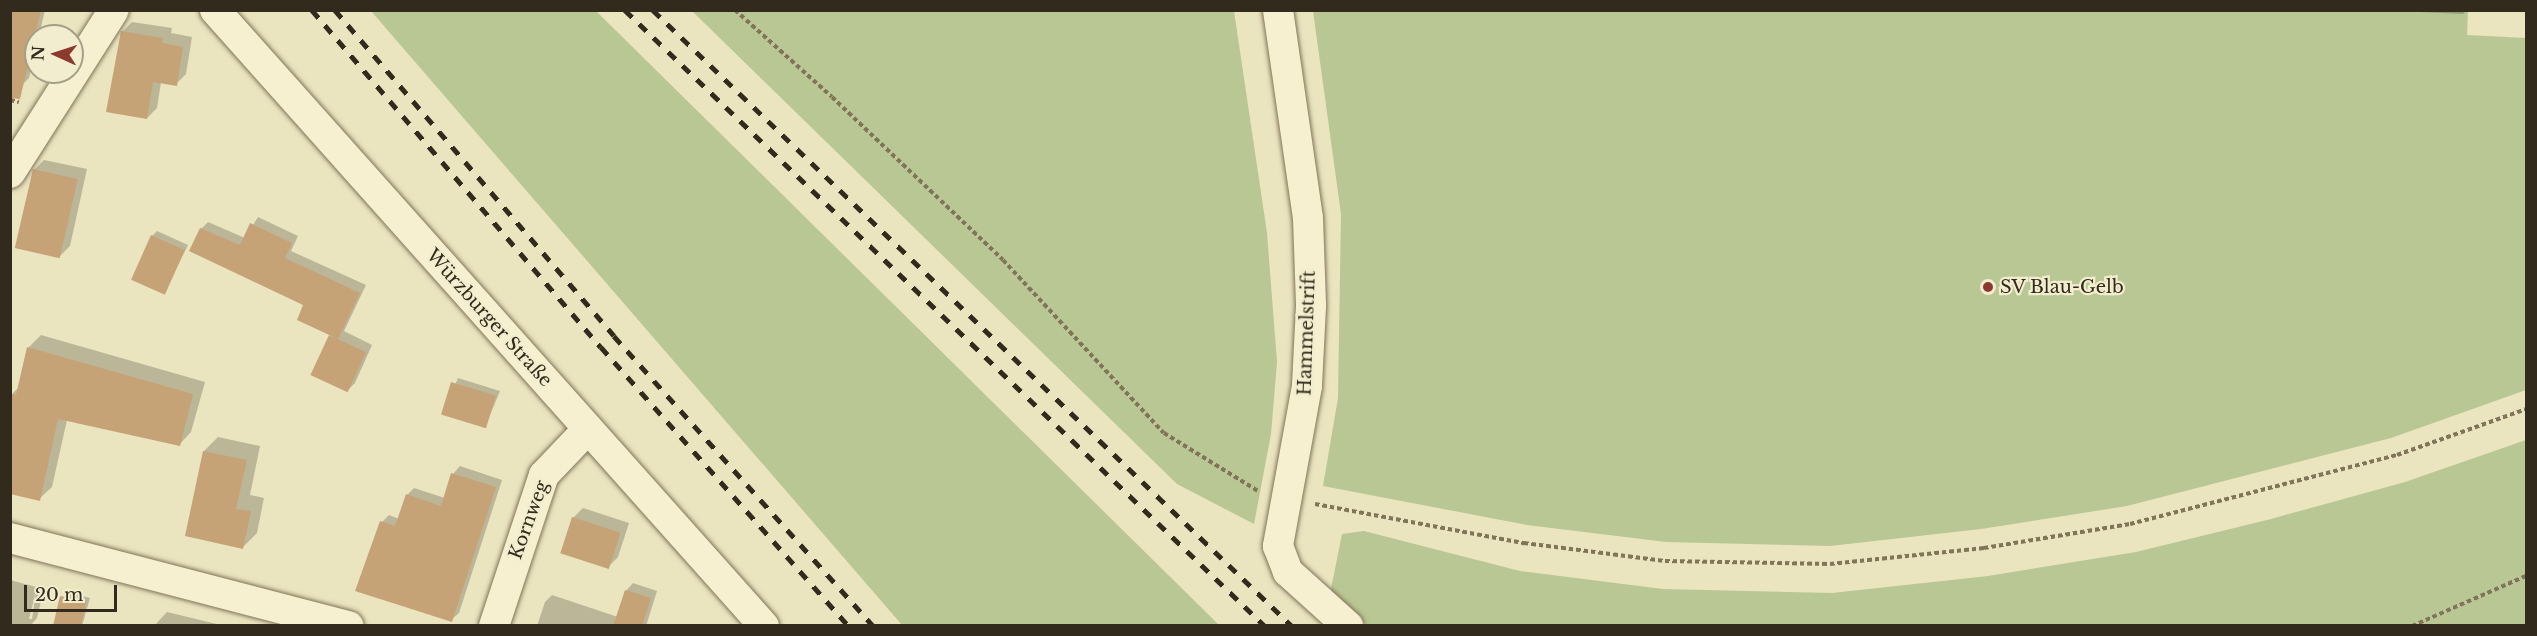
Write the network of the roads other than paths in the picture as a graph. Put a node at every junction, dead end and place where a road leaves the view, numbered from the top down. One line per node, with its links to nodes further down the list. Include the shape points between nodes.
1 (114, 10): 4 (street)
2 (215, 10): 5 (street, Würzburger Straße)
3 (1278, 10): 10 (street, Hammelstrift, via 1308,218 1311,306 1307,386 1280,532 1280,559 1288,572)
4 (10, 173)
5 (588, 429): 8 (street, Kornweg, via 544,475); 9 (street, Würzburger Straße)
6 (10, 538): 7 (street)
7 (349, 626)
8 (494, 626)
9 (764, 626)
10 (1348, 626)

